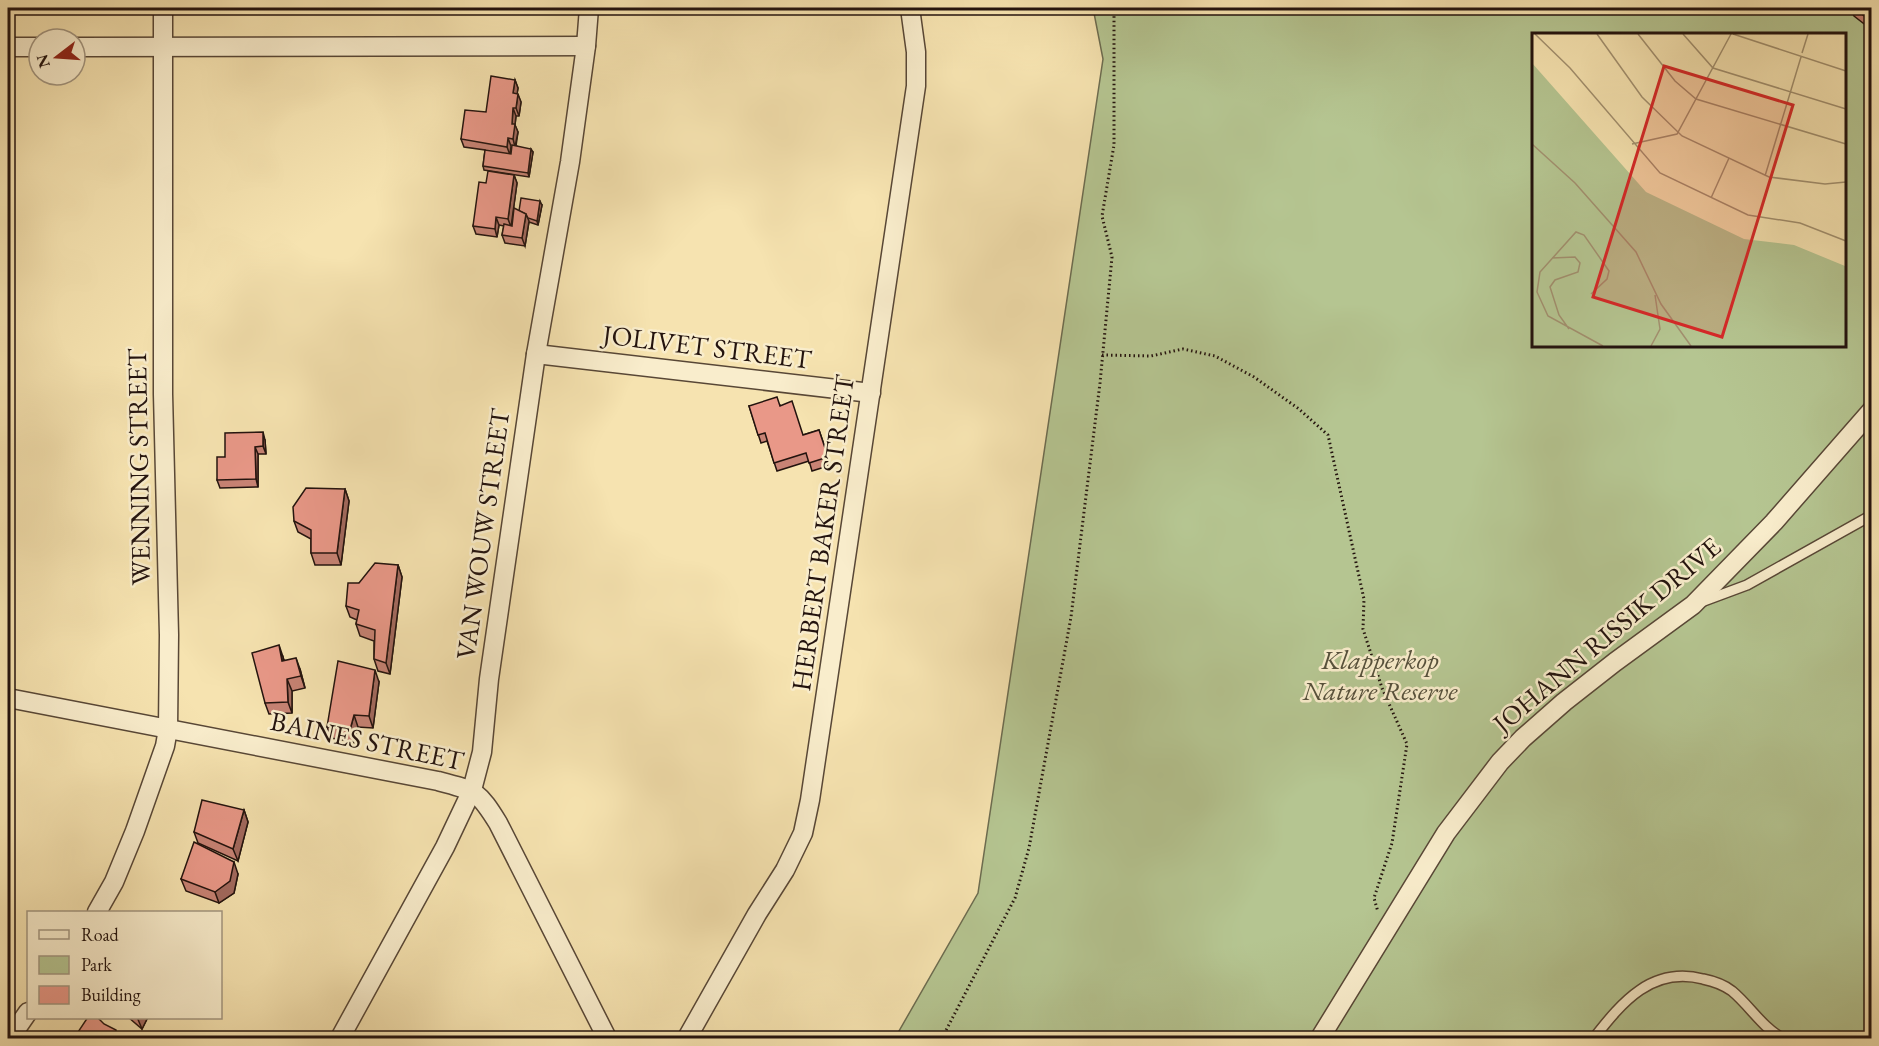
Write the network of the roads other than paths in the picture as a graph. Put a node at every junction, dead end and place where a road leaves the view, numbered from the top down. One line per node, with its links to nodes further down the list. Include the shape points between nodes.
1 (163, 8): 4 (street, WENNING STREET)
2 (589, 8): 5 (street, VAN WOUW STREET)
3 (910, 8): 10 (street, HERBERT BAKER STREET, via 916,86)
4 (164, 46): 5 (street); 8 (street); 15 (street, WENNING STREET)
5 (586, 46): 9 (street, VAN WOUW STREET)
6 (8, 47): 7 (street)
7 (27, 47)
8 (87, 47)
9 (536, 354): 10 (street, JOLIVET STREET); 16 (street, VAN WOUW STREET, via 482,752)
10 (871, 393): 22 (street, HERBERT BAKER STREET, via 803,833)
11 (1872, 410): 13 (street, JOHANN RISSIK DRIVE, via 1774,522)
12 (1872, 515): 13 (lane, via 1747,585)
13 (1693, 605): 23 (street, JOHANN RISSIK DRIVE, via 1564,702 1500,762 1446,833)
14 (8, 698): 15 (street, BAINES STREET)
15 (168, 729): 16 (street, BAINES STREET); 17 (street, WENNING STREET, via 135,831)
16 (472, 790): 20 (street, VAN WOUW STREET, via 445,848); 21 (street, BAINES STREET, via 498,823)
17 (98, 911)
18 (27, 1013): 19 (street)
19 (10, 1038)
20 (340, 1038)
21 (608, 1038)
22 (687, 1038)
23 (1320, 1038)
24 (1594, 1038): 25 (lane, via 1645,985 1677,976 1704,979 1730,989 1772,1033)
25 (1782, 1038)

